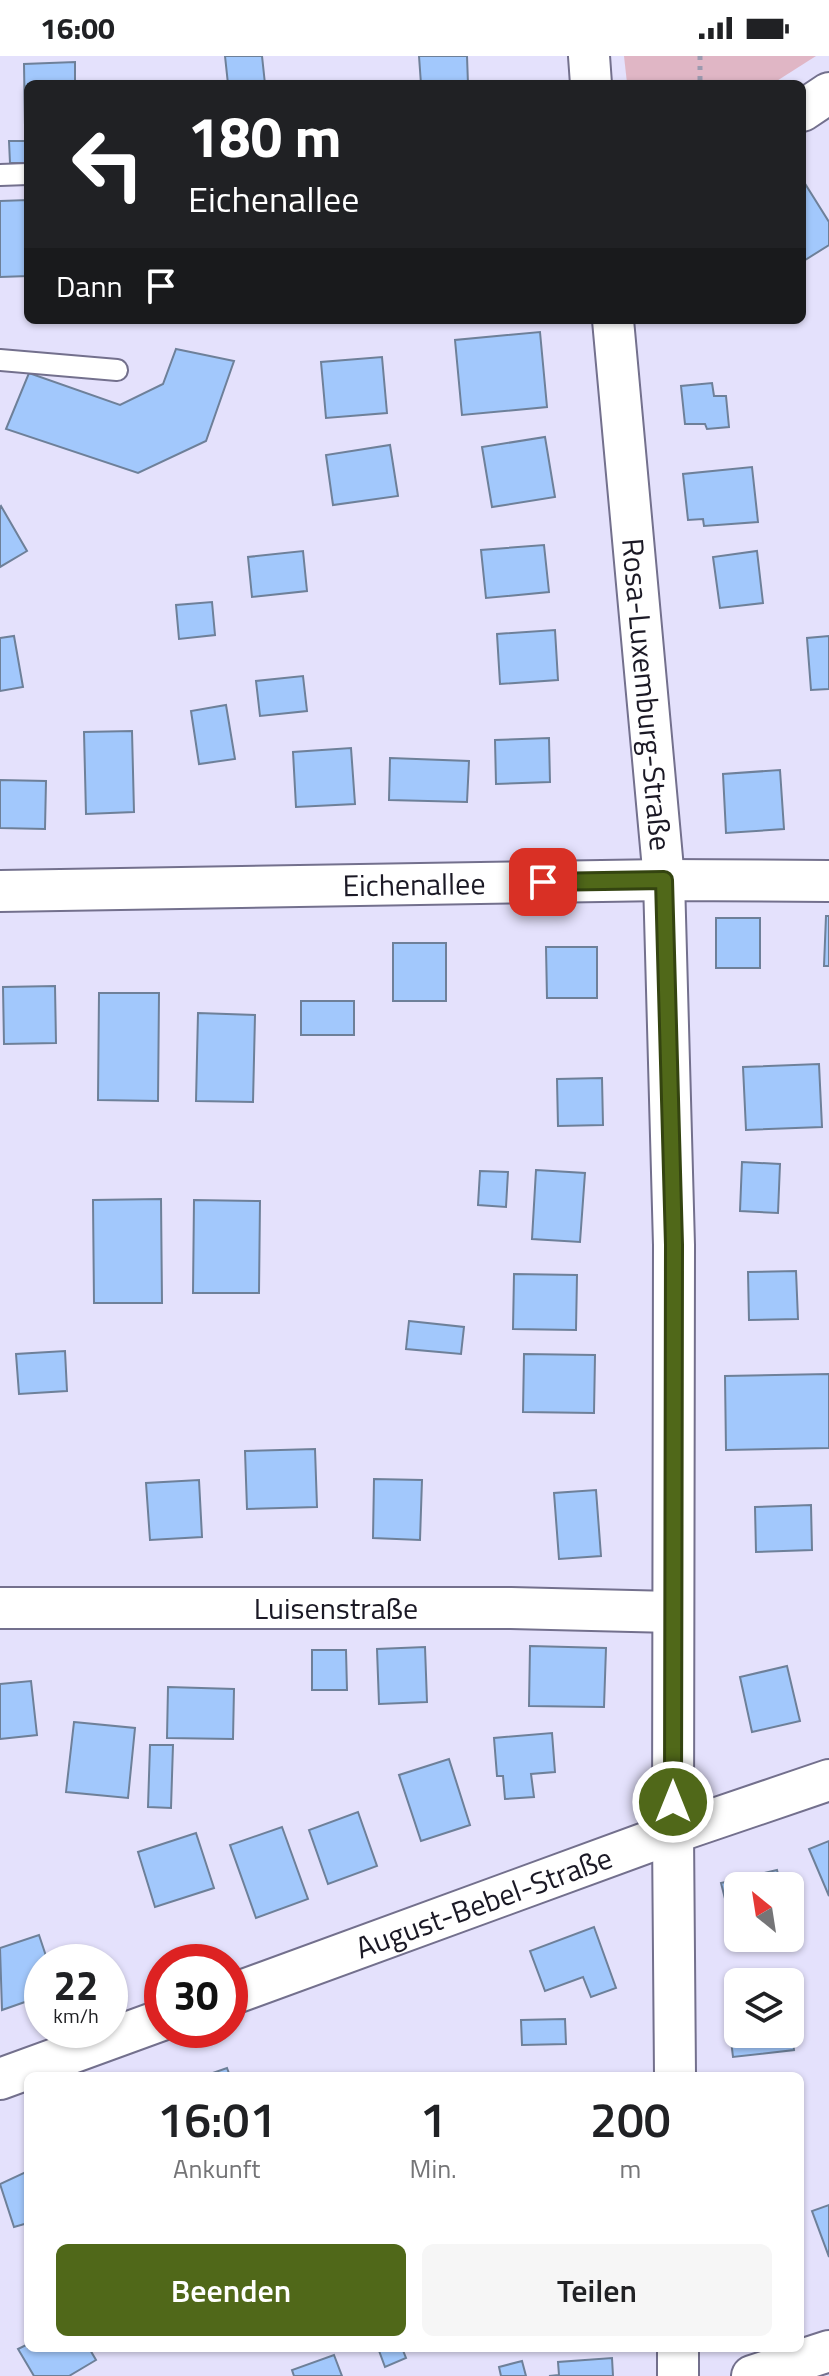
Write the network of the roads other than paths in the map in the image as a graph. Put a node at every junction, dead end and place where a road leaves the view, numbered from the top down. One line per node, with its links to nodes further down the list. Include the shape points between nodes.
1 (589, 56): 2 (street)
2 (591, 80)
3 (829, 93): 4 (street)
4 (806, 108)
5 (24, 174): 6 (lane)
6 (0, 175)
7 (613, 324): 10 (street, Rosa-Luxemburg-Straße)
8 (0, 360): 9 (lane)
9 (117, 370)
10 (664, 880): 11 (street, Eichenallee); 12 (street, Eichenallee); 14 (street, Rosa-Luxemburg-Straße, via 674,1245)
11 (829, 881)
12 (0, 891)
13 (0, 1608): 14 (street, Luisenstraße)
14 (672, 1612): 16 (street, Rosa-Luxemburg-Straße)
15 (829, 1780): 16 (street, August-Bebel-Straße)
16 (673, 1833): 17 (street, August-Bebel-Straße); 19 (street, Rosa-Luxemburg-Straße)
17 (248, 1988)
18 (144, 2027): 20 (street)
19 (675, 2072)
20 (0, 2079)
21 (829, 2351): 24 (street)
22 (678, 2352): 23 (street)
23 (678, 2376)
24 (752, 2376)

